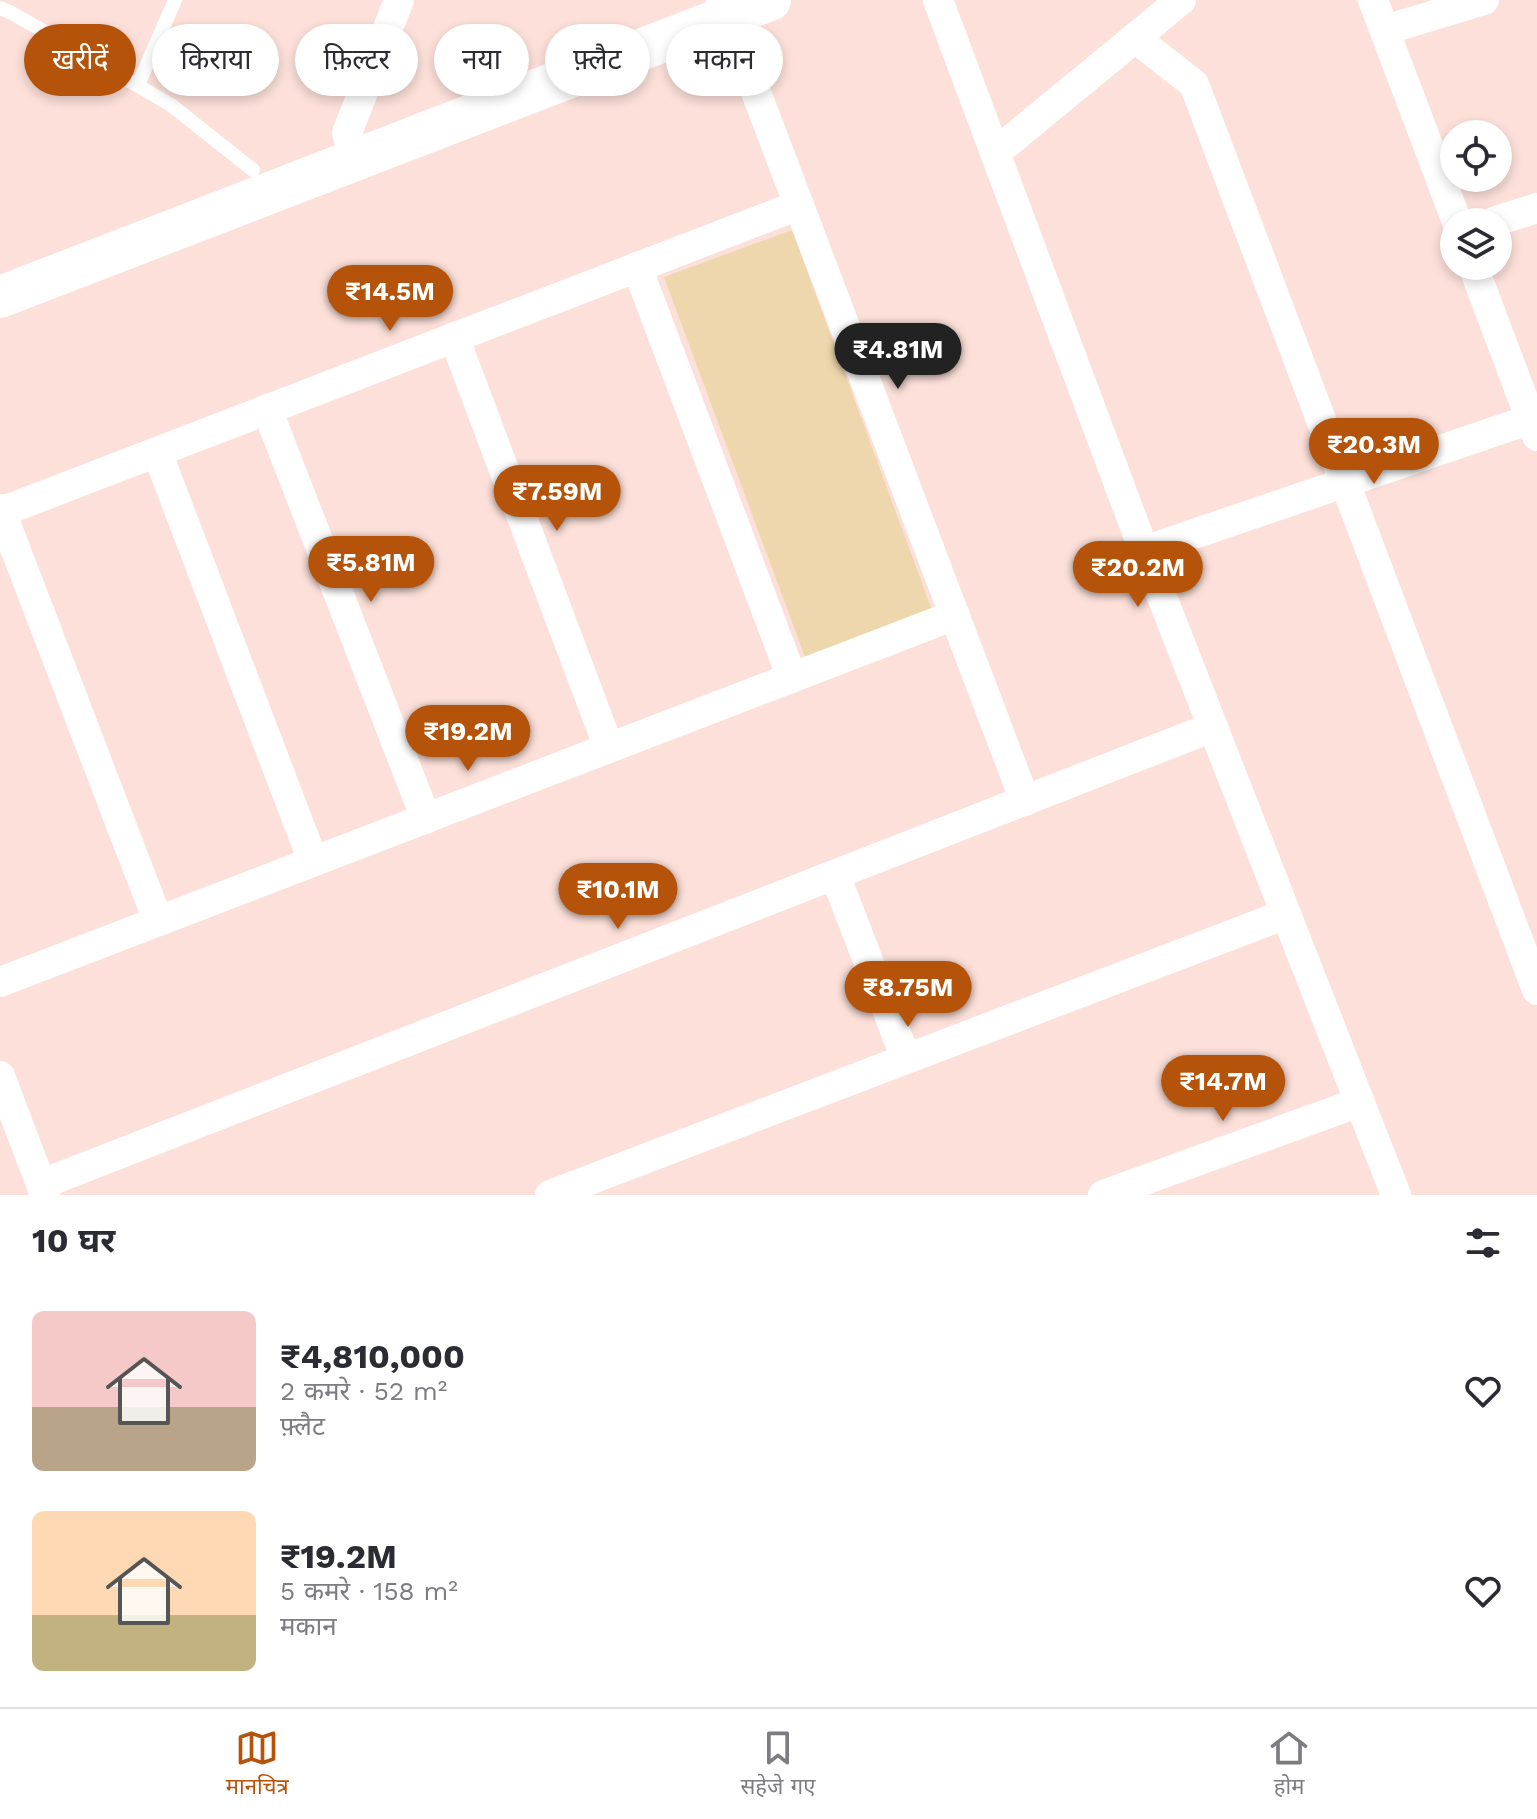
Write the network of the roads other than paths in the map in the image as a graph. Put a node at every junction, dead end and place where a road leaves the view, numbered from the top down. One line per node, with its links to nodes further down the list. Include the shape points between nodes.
1 (175, 0): 13 (lane)
2 (399, 0): 14 (street)
3 (690, 0): 14 (street)
4 (770, 0): 10 (street)
5 (938, 0): 15 (street)
6 (1181, 0): 12 (street)
7 (1373, 0): 11 (street)
8 (1484, 0): 11 (street)
9 (0, 8): 13 (lane)
10 (724, 8): 14 (street); 17 (street)
11 (1385, 30): 18 (street)
12 (1135, 38): 15 (street); 29 (street, via 1194,84)
13 (138, 85): 16 (lane)
14 (351, 147): 16 (street); 24 (street)
15 (995, 153): 31 (street)
16 (253, 170): 21 (street)
17 (799, 205): 22 (street); 32 (street)
18 (1452, 208)
19 (1537, 208): 20 (street)
20 (1512, 216)
21 (0, 267)
22 (637, 267): 25 (street); 33 (street)
23 (1478, 280): 27 (street)
24 (0, 297)
25 (454, 337): 26 (street); 35 (street)
26 (267, 409): 28 (street); 37 (street)
27 (1535, 424): 29 (street)
28 (157, 452): 30 (street); 38 (street)
29 (1344, 483): 31 (street); 43 (street)
30 (0, 511): 41 (street)
31 (1144, 551): 34 (street)
32 (955, 615): 33 (street); 36 (street)
33 (792, 678): 35 (street)
34 (1213, 727): 36 (street); 40 (street)
35 (609, 748): 37 (street)
36 (1025, 801): 39 (street)
37 (426, 819): 38 (street)
38 (313, 861): 41 (street)
39 (835, 875): 44 (street); 47 (street)
40 (1286, 914): 44 (street); 46 (street)
41 (158, 921): 42 (street)
42 (0, 982)
43 (1537, 990)
44 (906, 1059): 48 (street)
45 (0, 1076): 47 (street)
46 (1360, 1102): 49 (street); 50 (street)
47 (43, 1190)
48 (550, 1195)
49 (1103, 1195)
50 (1396, 1195)

